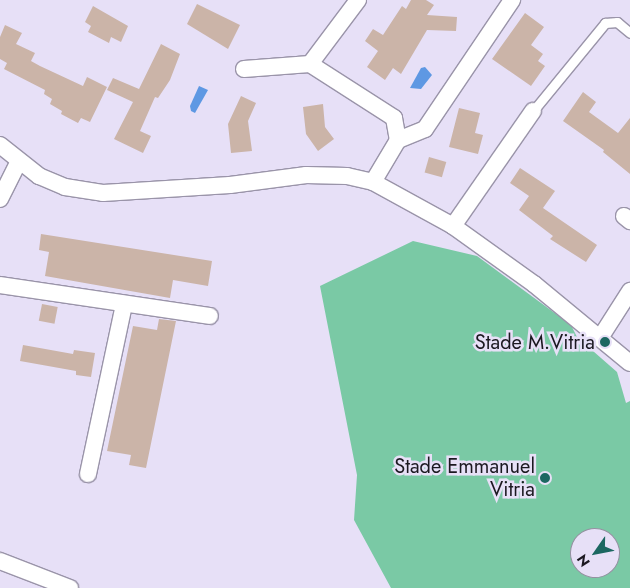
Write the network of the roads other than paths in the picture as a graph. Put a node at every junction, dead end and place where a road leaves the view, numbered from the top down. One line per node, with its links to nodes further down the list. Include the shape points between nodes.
1 (358, 0): 4 (street)
2 (512, 0): 7 (street, via 425,129)
3 (630, 33): 6 (lane, via 617,22 605,23)
4 (310, 64): 5 (street); 7 (street, via 394,118)
5 (244, 69)
6 (533, 111): 12 (street)
7 (398, 140): 10 (street)
8 (0, 145): 9 (street)
9 (19, 161): 10 (street, via 39,176 65,187 103,193 230,185 306,175 347,176); 11 (street)
10 (373, 182): 12 (street)
11 (0, 199)
12 (453, 226): 17 (street, via 534,284)
13 (0, 285): 15 (street)
14 (630, 291): 17 (street)
15 (124, 304): 16 (street); 19 (street)
16 (210, 316)
17 (600, 338): 18 (street)
18 (630, 363)
19 (88, 474)
20 (0, 561): 21 (street)
21 (70, 588)

